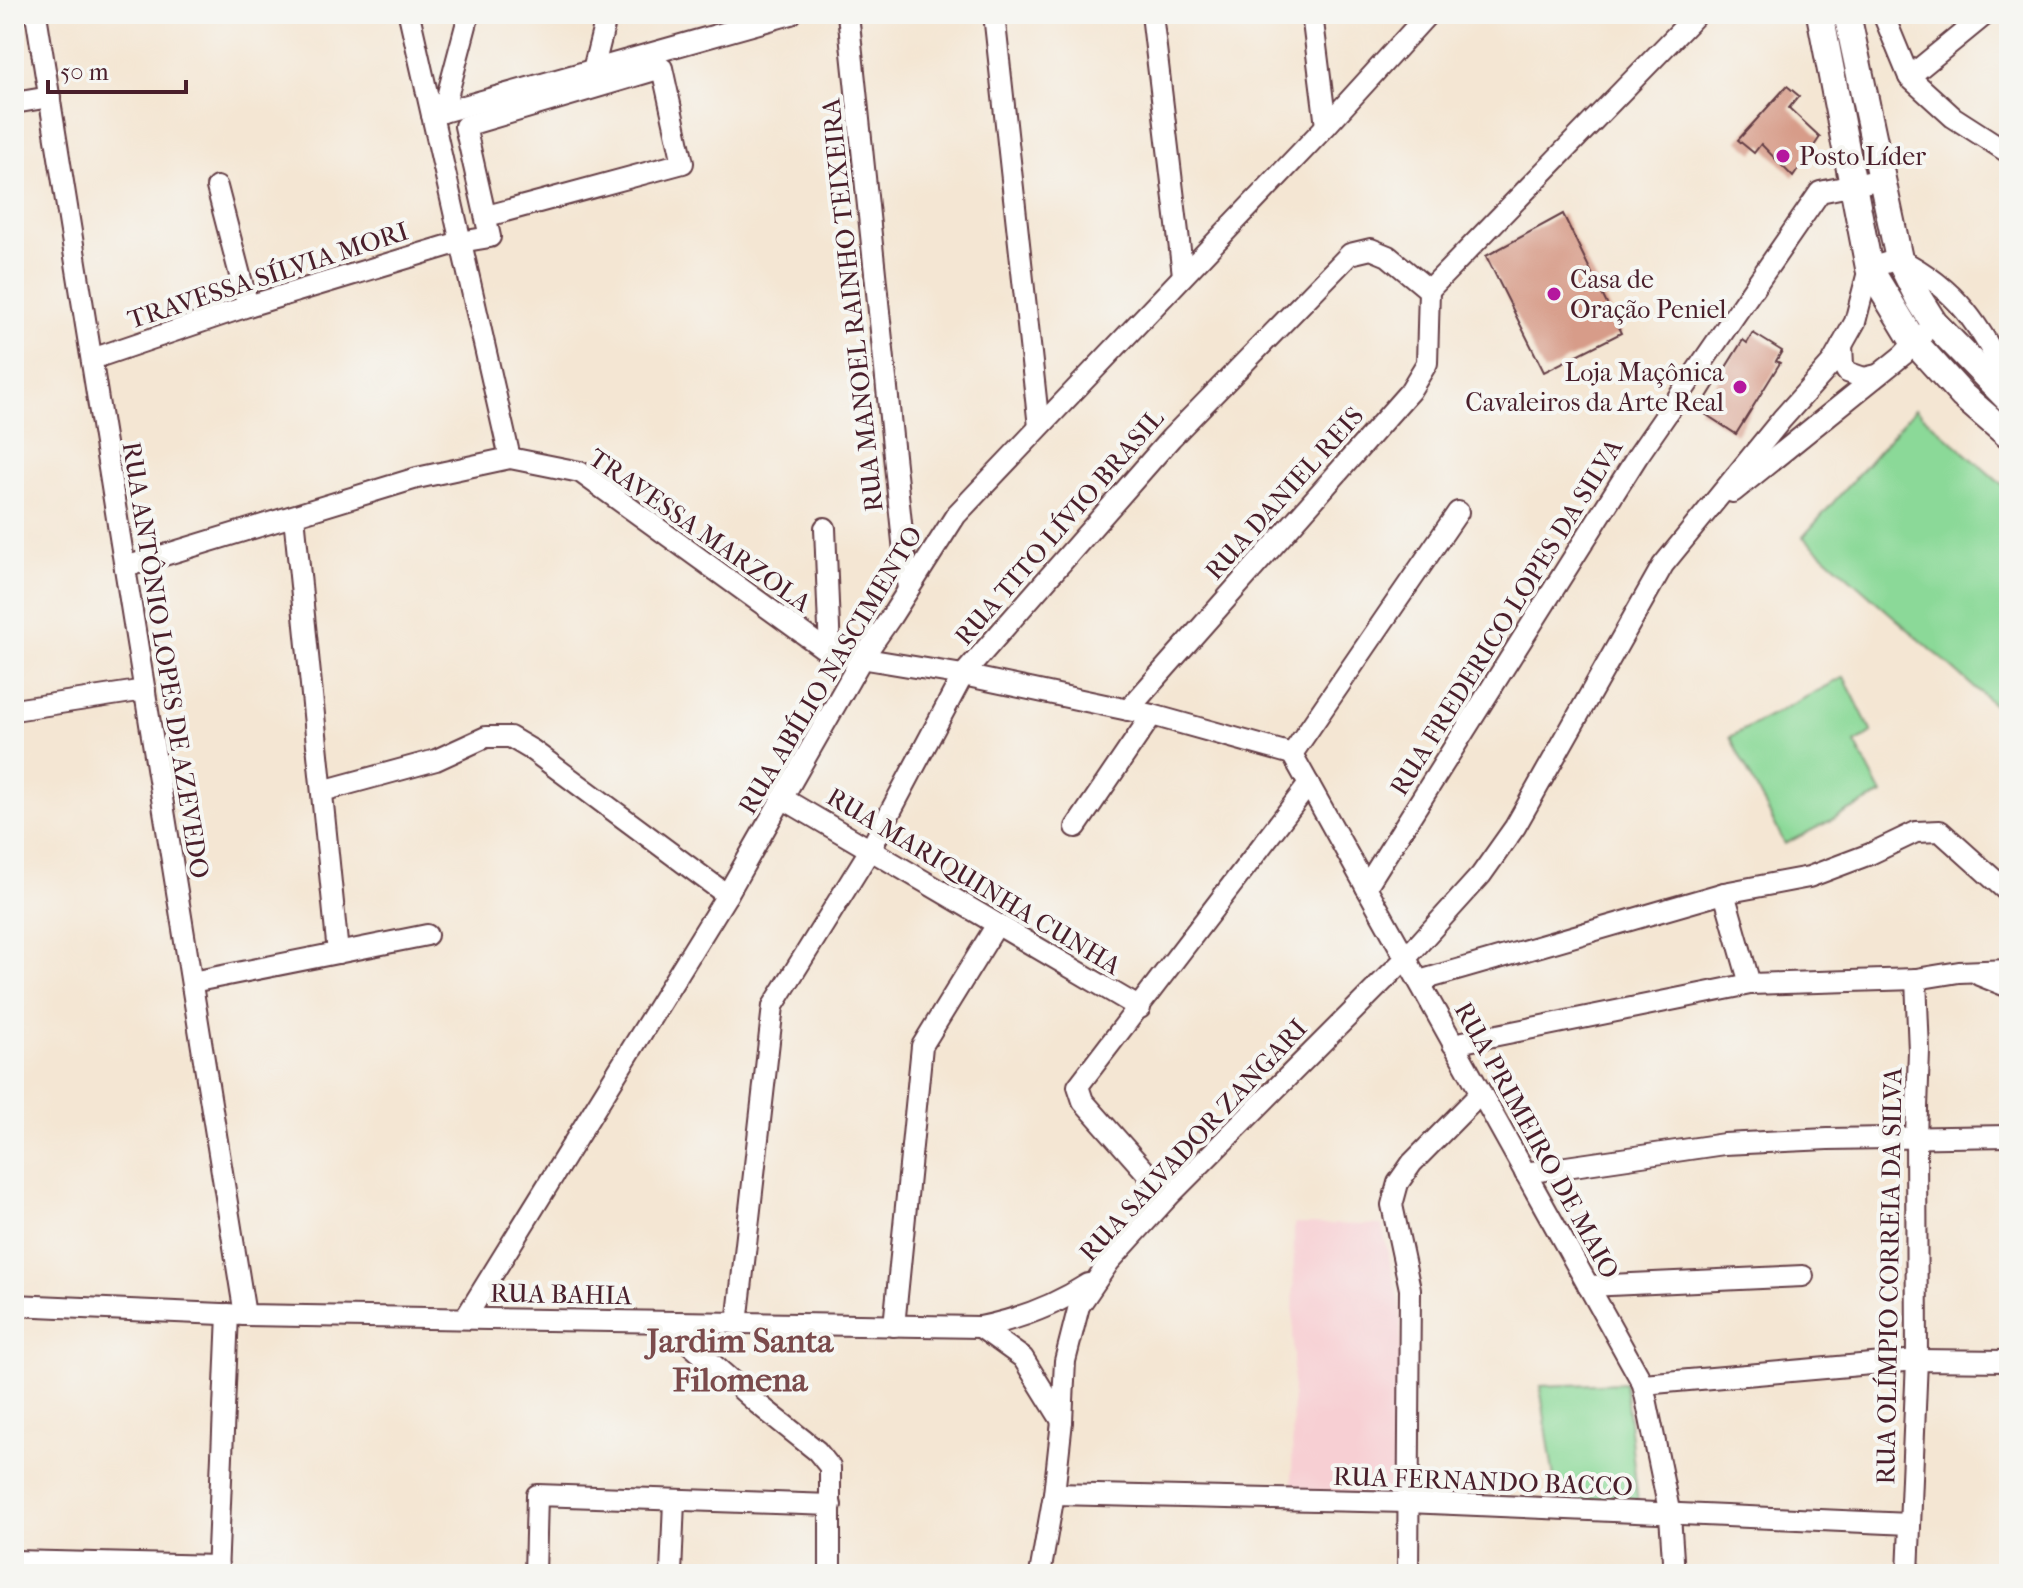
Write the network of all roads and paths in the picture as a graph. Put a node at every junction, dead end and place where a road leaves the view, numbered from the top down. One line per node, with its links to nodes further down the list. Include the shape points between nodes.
1 (36, 14): 18 (street, RUA ANTÔNIO LOPES DE AZEVEDO)
2 (409, 14): 20 (street)
3 (469, 14): 20 (street)
4 (607, 14): 16 (street)
5 (791, 14): 16 (street)
6 (848, 14): 52 (street, RUA MANOEL RAINHO TEIXEIRA)
7 (994, 14): 44 (street)
8 (1152, 14): 30 (street)
9 (1312, 14): 21 (street)
10 (1428, 14): 21 (street, RUA ABÍLIO NASCIMENTO)
11 (1697, 14): 31 (street)
12 (1820, 14): 24 (street)
13 (1847, 14): 23 (street)
14 (1883, 14): 17 (street)
15 (1986, 14): 17 (street)
16 (593, 70): 20 (street)
17 (1909, 77): 22 (street, via 1953,117)
18 (50, 97): 19 (street); 38 (street, RUA ANTÔNIO LOPES DE AZEVEDO)
19 (14, 103)
20 (438, 114): 27 (street)
21 (1326, 126): 30 (street, RUA ABÍLIO NASCIMENTO)
22 (2009, 153)
23 (1883, 179): 24 (street, RUA FREDERICO LOPES DA SILVA); 28 (street)
24 (1852, 184): 29 (street); 66 (street, RUA FREDERICO LOPES DA SILVA, via 1820,192 1793,230 1637,457)
25 (217, 187): 32 (street)
26 (487, 216): 26 (street, via 465,126 662,68 683,163); 27 (street, TRAVESSA SÍLVIA MORI, via 490,237)
27 (460, 242): 32 (street, TRAVESSA SÍLVIA MORI); 46 (street)
28 (1899, 259): 29 (street); 33 (street); 34 (street, via 1947,290)
29 (1869, 268): 35 (street); 36 (street, via 1855,322)
30 (1183, 275): 44 (street, RUA ABÍLIO NASCIMENTO)
31 (1429, 290): 55 (street, RUA TITO LÍVIO BRASIL, via 1388,256 1371,249 1350,254 1171,438); 58 (street, RUA DANIEL REIS, via 1427,363 1410,391)
32 (248, 306): 38 (street, TRAVESSA SÍLVIA MORI)
33 (1934, 323): 35 (street); 42 (street)
34 (1985, 337): 37 (street); 40 (street)
35 (1914, 342): 39 (street); 45 (street)
36 (1842, 345): 39 (street, via 1847,372 1864,378); 41 (street)
37 (2009, 352)
38 (92, 359): 51 (street, RUA ANTÔNIO LOPES DE AZEVEDO)
39 (1877, 375): 43 (street)
40 (2009, 383)
41 (1800, 399): 43 (street, via 1818,392 1825,397 1828,405); 49 (street)
42 (2009, 400)
43 (1821, 421): 49 (street)
44 (1039, 427): 52 (street, RUA ABÍLIO NASCIMENTO, via 956,515)
45 (2009, 436)
46 (510, 458): 48 (street, TRAVESSA MARZOLA, via 417,478); 53 (street, TRAVESSA MARZOLA, via 580,472)
47 (1458, 512): 60 (street)
48 (294, 516): 51 (street, TRAVESSA MARZOLA); 62 (street)
49 (1701, 516): 73 (street, RUA SALVADOR ZANGARI, via 1663,565 1515,827 1481,875)
50 (825, 528): 53 (street)
51 (125, 567): 56 (street, RUA ANTÔNIO LOPES DE AZEVEDO)
52 (908, 590): 54 (street, RUA ABÍLIO NASCIMENTO)
53 (830, 653): 54 (street, TRAVESSA MARZOLA)
54 (861, 660): 55 (street, TRAVESSA MARZOLA); 63 (street, RUA ABÍLIO NASCIMENTO)
55 (963, 675): 58 (street, TRAVESSA MARZOLA); 65 (street, RUA TITO LÍVIO BRASIL)
56 (145, 690): 57 (street); 78 (street, RUA ANTÔNIO LOPES DE AZEVEDO)
57 (14, 710)
58 (1128, 710): 59 (street, TRAVESSA MARZOLA)
59 (1152, 715): 60 (street, TRAVESSA MARZOLA); 64 (street)
60 (1292, 754): 61 (street, RUA PRIMEIRO DE MAIO)
61 (1309, 784): 66 (street, RUA PRIMEIRO DE MAIO); 81 (street)
62 (322, 791): 69 (street, via 436,760 486,737 510,737); 72 (street)
63 (782, 798): 65 (street, RUA MARIQUINHA CUNHA); 69 (street, RUA ABÍLIO NASCIMENTO)
64 (1076, 827)
65 (870, 850): 70 (street, RUA MARIQUINHA CUNHA); 95 (street, RUA TITO LÍVIO BRASIL, via 773,1006)
66 (1366, 887): 73 (street, RUA PRIMEIRO DE MAIO)
67 (1724, 893): 68 (street, via 1809,877 1916,832 1940,831); 77 (street); 79 (street)
68 (2009, 893)
69 (727, 895): 93 (street, RUA ABÍLIO NASCIMENTO)
70 (996, 926): 81 (street, RUA MARIQUINHA CUNHA); 96 (street, via 922,1046)
71 (427, 935): 72 (street)
72 (338, 953): 78 (street)
73 (1406, 958): 77 (street, RUA PRIMEIRO DE MAIO); 87 (street, RUA SALVADOR ZANGARI)
74 (2009, 970): 75 (street)
75 (1959, 972): 76 (street); 80 (street)
76 (1916, 979): 79 (street); 85 (street, RUA OLÍMPIO CORREIA DA SILVA)
77 (1419, 981): 82 (street, RUA PRIMEIRO DE MAIO)
78 (192, 982): 92 (street, RUA ANTÔNIO LOPES DE AZEVEDO)
79 (1750, 984): 82 (street)
80 (2009, 987)
81 (1140, 1008): 87 (street, via 1078,1086 1083,1101)
82 (1453, 1044): 83 (street, RUA PRIMEIRO DE MAIO)
83 (1481, 1093): 86 (street, RUA PRIMEIRO DE MAIO); 104 (street, via 1412,1163 1398,1183 1392,1205 1410,1289)
84 (2009, 1136): 85 (street)
85 (1916, 1137): 86 (street, via 1724,1144); 98 (street, RUA OLÍMPIO CORREIA DA SILVA)
86 (1525, 1173): 90 (street, RUA PRIMEIRO DE MAIO)
87 (1168, 1197): 89 (street, RUA SALVADOR ZANGARI)
88 (1803, 1276): 90 (street)
89 (1096, 1279): 97 (street, RUA BAHIA, via 1036,1312); 101 (street, RUA SALVADOR ZANGARI, via 1079,1306 1065,1361)
90 (1588, 1286): 100 (street, RUA PRIMEIRO DE MAIO)
91 (14, 1305): 92 (street, RUA BAHIA)
92 (236, 1314): 93 (street, RUA BAHIA); 109 (street, RUA ANTÔNIO LOPES DE AZEVEDO)
93 (466, 1317): 94 (street, RUA BAHIA)
94 (665, 1322): 95 (street, RUA BAHIA); 105 (street, via 817,1451 830,1467)
95 (737, 1324): 96 (street, RUA BAHIA)
96 (894, 1326): 97 (street, RUA BAHIA)
97 (980, 1327): 101 (street, via 1023,1358)
98 (1917, 1360): 99 (street); 100 (street); 107 (street, RUA OLÍMPIO CORREIA DA SILVA)
99 (2009, 1361)
100 (1643, 1384): 106 (street, RUA PRIMEIRO DE MAIO)
101 (1062, 1421): 102 (street, RUA SALVADOR ZANGARI)
102 (1054, 1494): 104 (street, RUA FERNANDO BACCO); 113 (street, RUA SALVADOR ZANGARI)
103 (674, 1501): 105 (street); 110 (street, via 537,1495); 111 (street)
104 (1407, 1502): 106 (street, RUA FERNANDO BACCO); 114 (street)
105 (831, 1505): 112 (street)
106 (1670, 1515): 107 (street, RUA FERNANDO BACCO); 115 (street, RUA PRIMEIRO DE MAIO)
107 (1910, 1524): 116 (street, RUA OLÍMPIO CORREIA DA SILVA)
108 (14, 1561): 109 (street)
109 (218, 1570)
110 (535, 1574)
111 (671, 1574)
112 (830, 1574)
113 (1040, 1574)
114 (1408, 1574)
115 (1674, 1574)
116 (1908, 1574)

